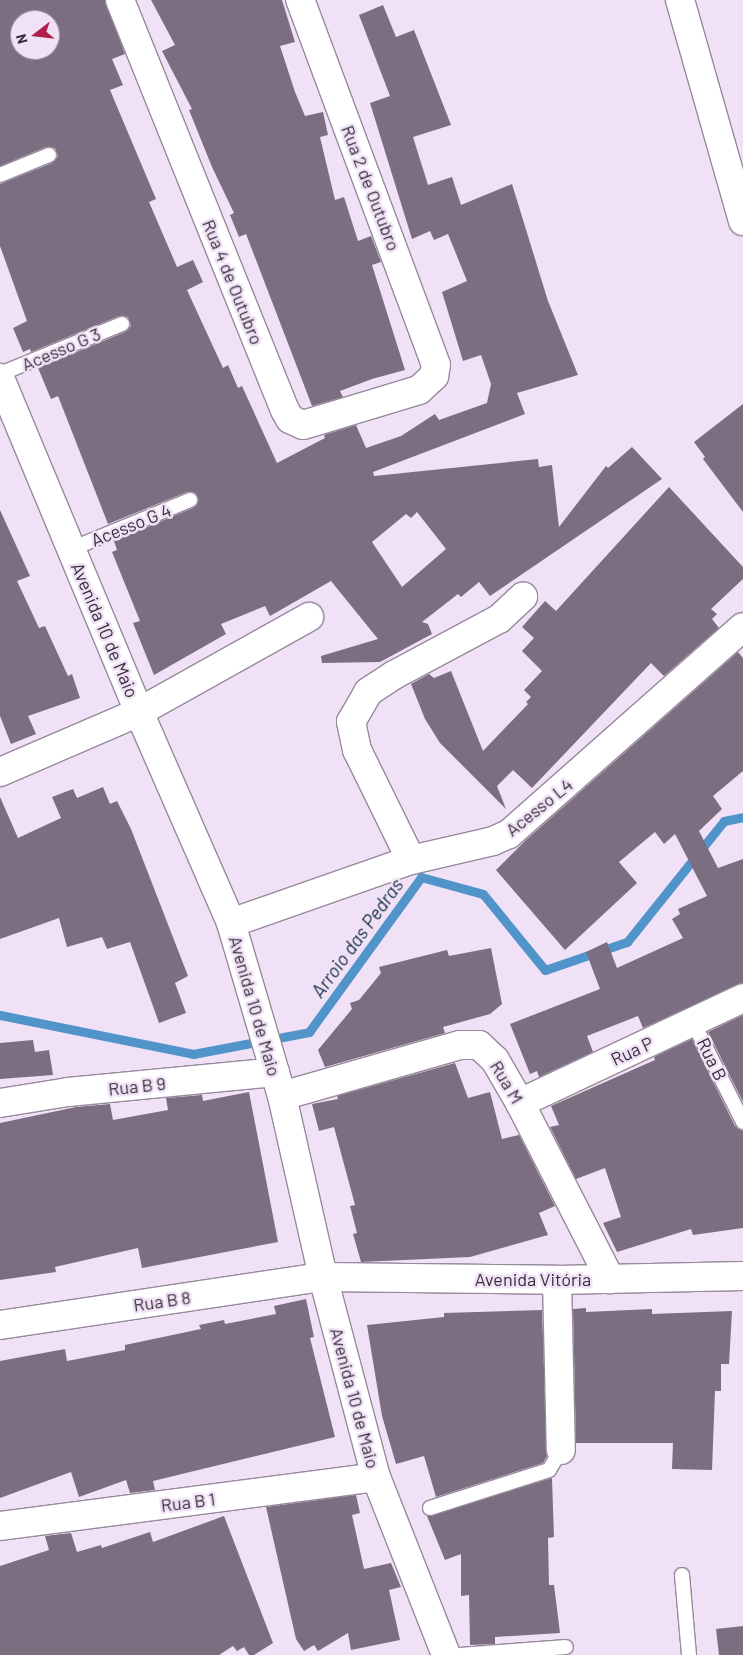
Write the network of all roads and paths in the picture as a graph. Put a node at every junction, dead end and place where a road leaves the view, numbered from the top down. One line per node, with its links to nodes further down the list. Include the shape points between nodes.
1 (120, 0): 9 (street, Rua 4 de Outubro, via 290,419 302,425 312,424 419,390)
2 (300, 0): 9 (street, Rua 2 de Outubro, via 432,349 436,365)
3 (680, 0): 6 (street)
4 (49, 155): 5 (lane)
5 (0, 175)
6 (743, 221)
7 (122, 324): 8 (lane, Acesso G 3)
8 (0, 376): 11 (street, Avenida 10 de Maio)
9 (434, 376)
10 (190, 500): 11 (lane, Acesso G 4)
11 (71, 549): 15 (street, Avenida 10 de Maio)
12 (523, 597): 17 (street, via 499,619 368,692 351,722 357,750)
13 (309, 617): 15 (street)
14 (743, 627): 17 (street, Acesso L4, via 509,834)
15 (139, 712): 16 (street); 18 (street, Avenida 10 de Maio)
16 (0, 772)
17 (411, 860): 18 (street, Acesso L4)
18 (231, 922): 21 (street, Avenida 10 de Maio)
19 (743, 998): 20 (street, Rua P)
20 (694, 1022): 23 (street, Rua P); 24 (lane, Rua B)
21 (275, 1074): 22 (street, Rua B 9, via 68,1092); 23 (street, Rua M, via 471,1044 487,1051); 26 (street, Avenida 10 de Maio)
22 (0, 1103)
23 (520, 1103): 27 (street, Rua M)
24 (743, 1122)
25 (743, 1276): 27 (street, Avenida Vitória)
26 (323, 1277): 28 (street, Avenida Vitória); 29 (street, Rua B 8); 31 (street, Avenida 10 de Maio)
27 (610, 1279): 28 (street, Avenida Vitória)
28 (557, 1280): 30 (street)
29 (0, 1325)
30 (561, 1450): 32 (lane, via 549,1470)
31 (376, 1477): 33 (street, Rua B 1); 36 (street, Avenida 10 de Maio)
32 (430, 1508)
33 (0, 1526)
34 (682, 1575): 38 (lane)
35 (566, 1647): 37 (lane)
36 (446, 1655)
37 (460, 1655)
38 (689, 1655)

